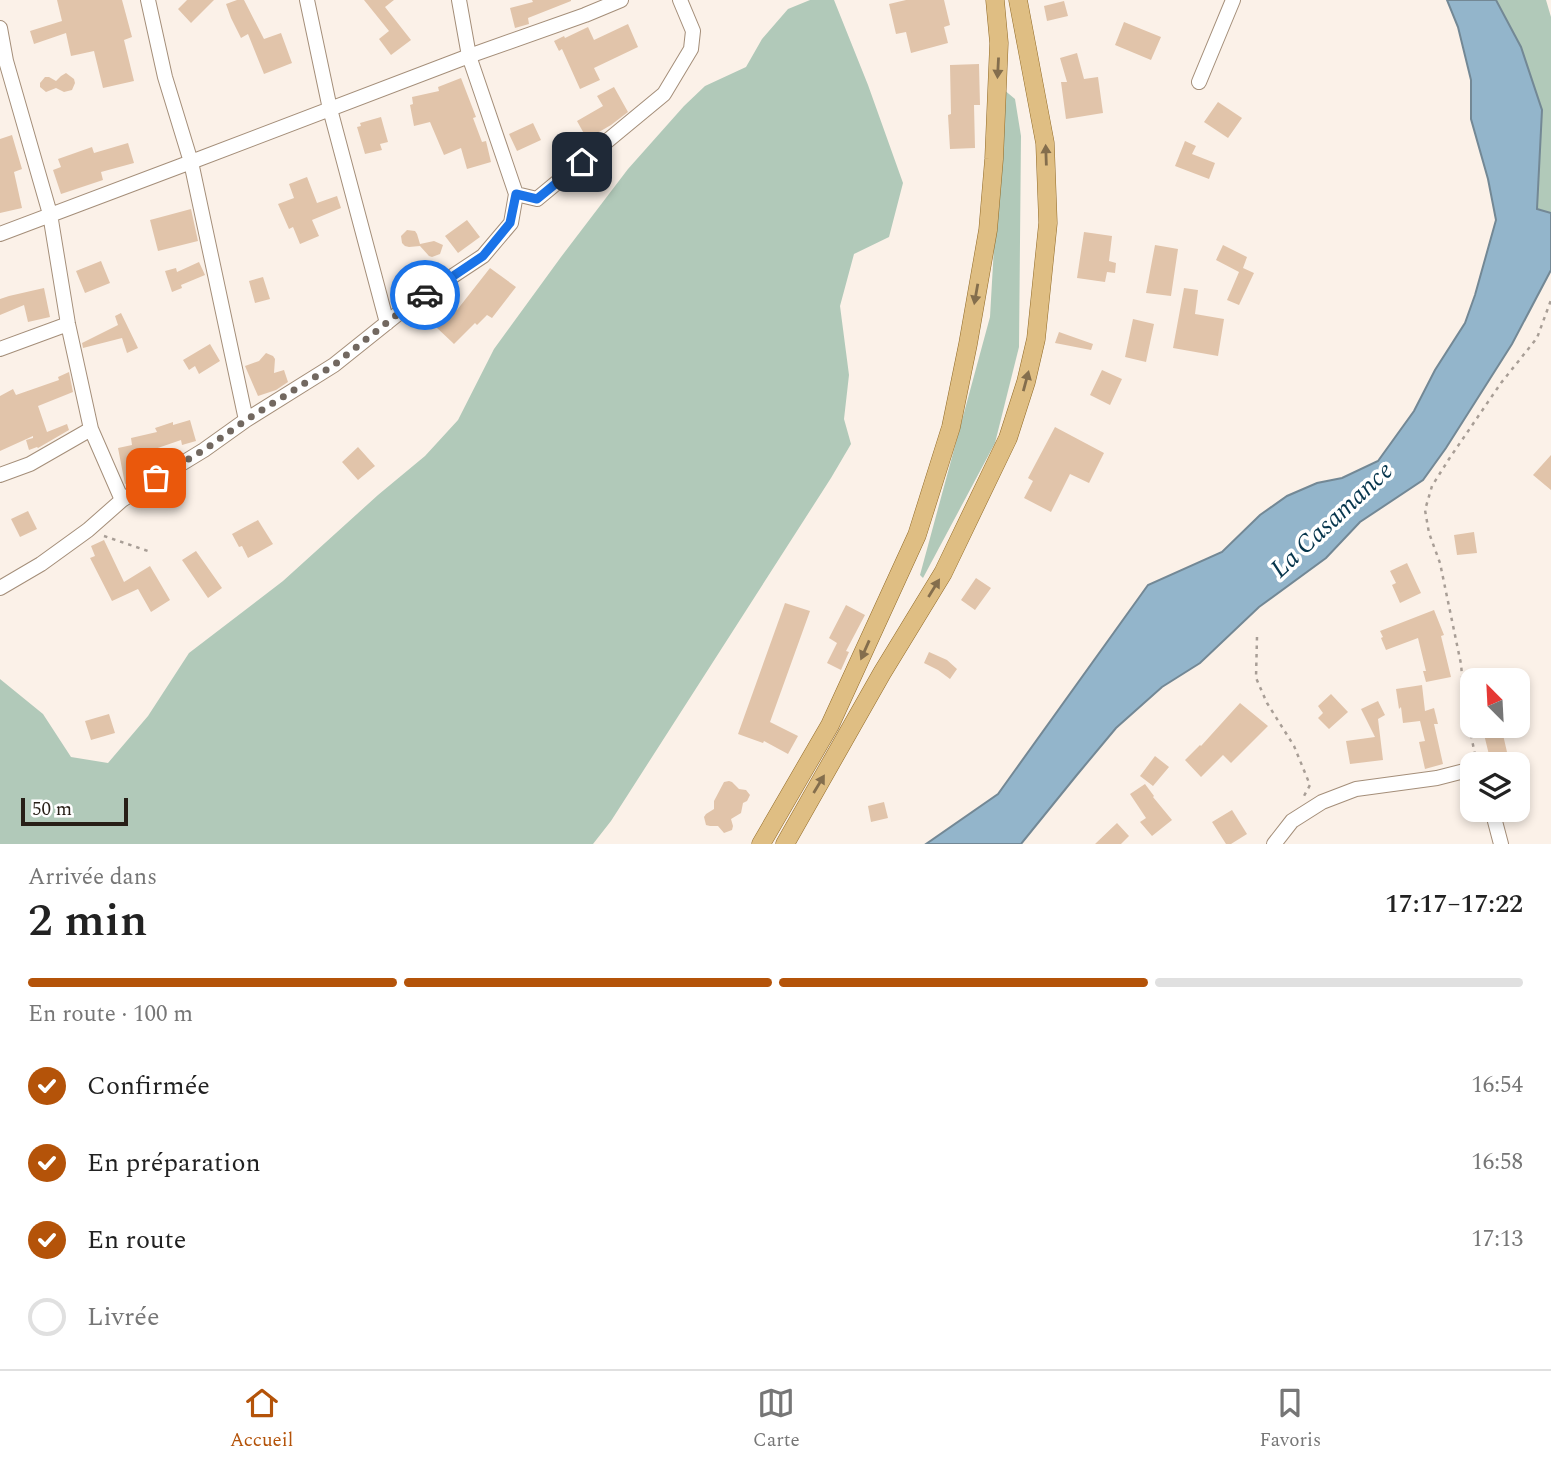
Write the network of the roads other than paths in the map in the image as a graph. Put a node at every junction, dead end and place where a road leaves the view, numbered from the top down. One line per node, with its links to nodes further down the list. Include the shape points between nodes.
1 (148, 0): 14 (street, via 164,77)
2 (307, 0): 13 (street)
3 (459, 0): 10 (street)
4 (621, 0): 10 (street)
5 (680, 0): 15 (street, via 693,31 691,49 664,94 537,199)
6 (995, 0): 28 (main road, one-way to 28, via 999,43 988,230 951,427 917,535 830,725)
7 (1018, 0): 29 (main road, one-way to 7, via 943,573 1008,438 1026,382 1036,339 1048,223 1045,143)
8 (1233, 0): 12 (street)
9 (0, 28): 11 (street)
10 (469, 56): 13 (street); 15 (street)
11 (3, 62): 16 (street)
12 (1199, 82)
13 (330, 109): 14 (street); 18 (street)
14 (191, 162): 16 (street); 21 (street)
15 (516, 194): 18 (street, via 510,223 483,256)
16 (50, 214): 17 (street); 19 (street)
17 (0, 234)
18 (387, 323): 21 (street, via 334,365)
19 (68, 324): 20 (street); 22 (street)
20 (0, 349)
21 (246, 420): 24 (street)
22 (91, 429): 23 (street, via 30,464); 24 (street)
23 (0, 475)
24 (122, 500): 25 (street, via 41,564)
25 (0, 588)
26 (1460, 772): 30 (street, via 1356,789 1322,802 1292,821)
27 (1495, 822): 31 (street)
28 (761, 844)
29 (785, 844)
30 (1275, 844)
31 (1501, 844)

